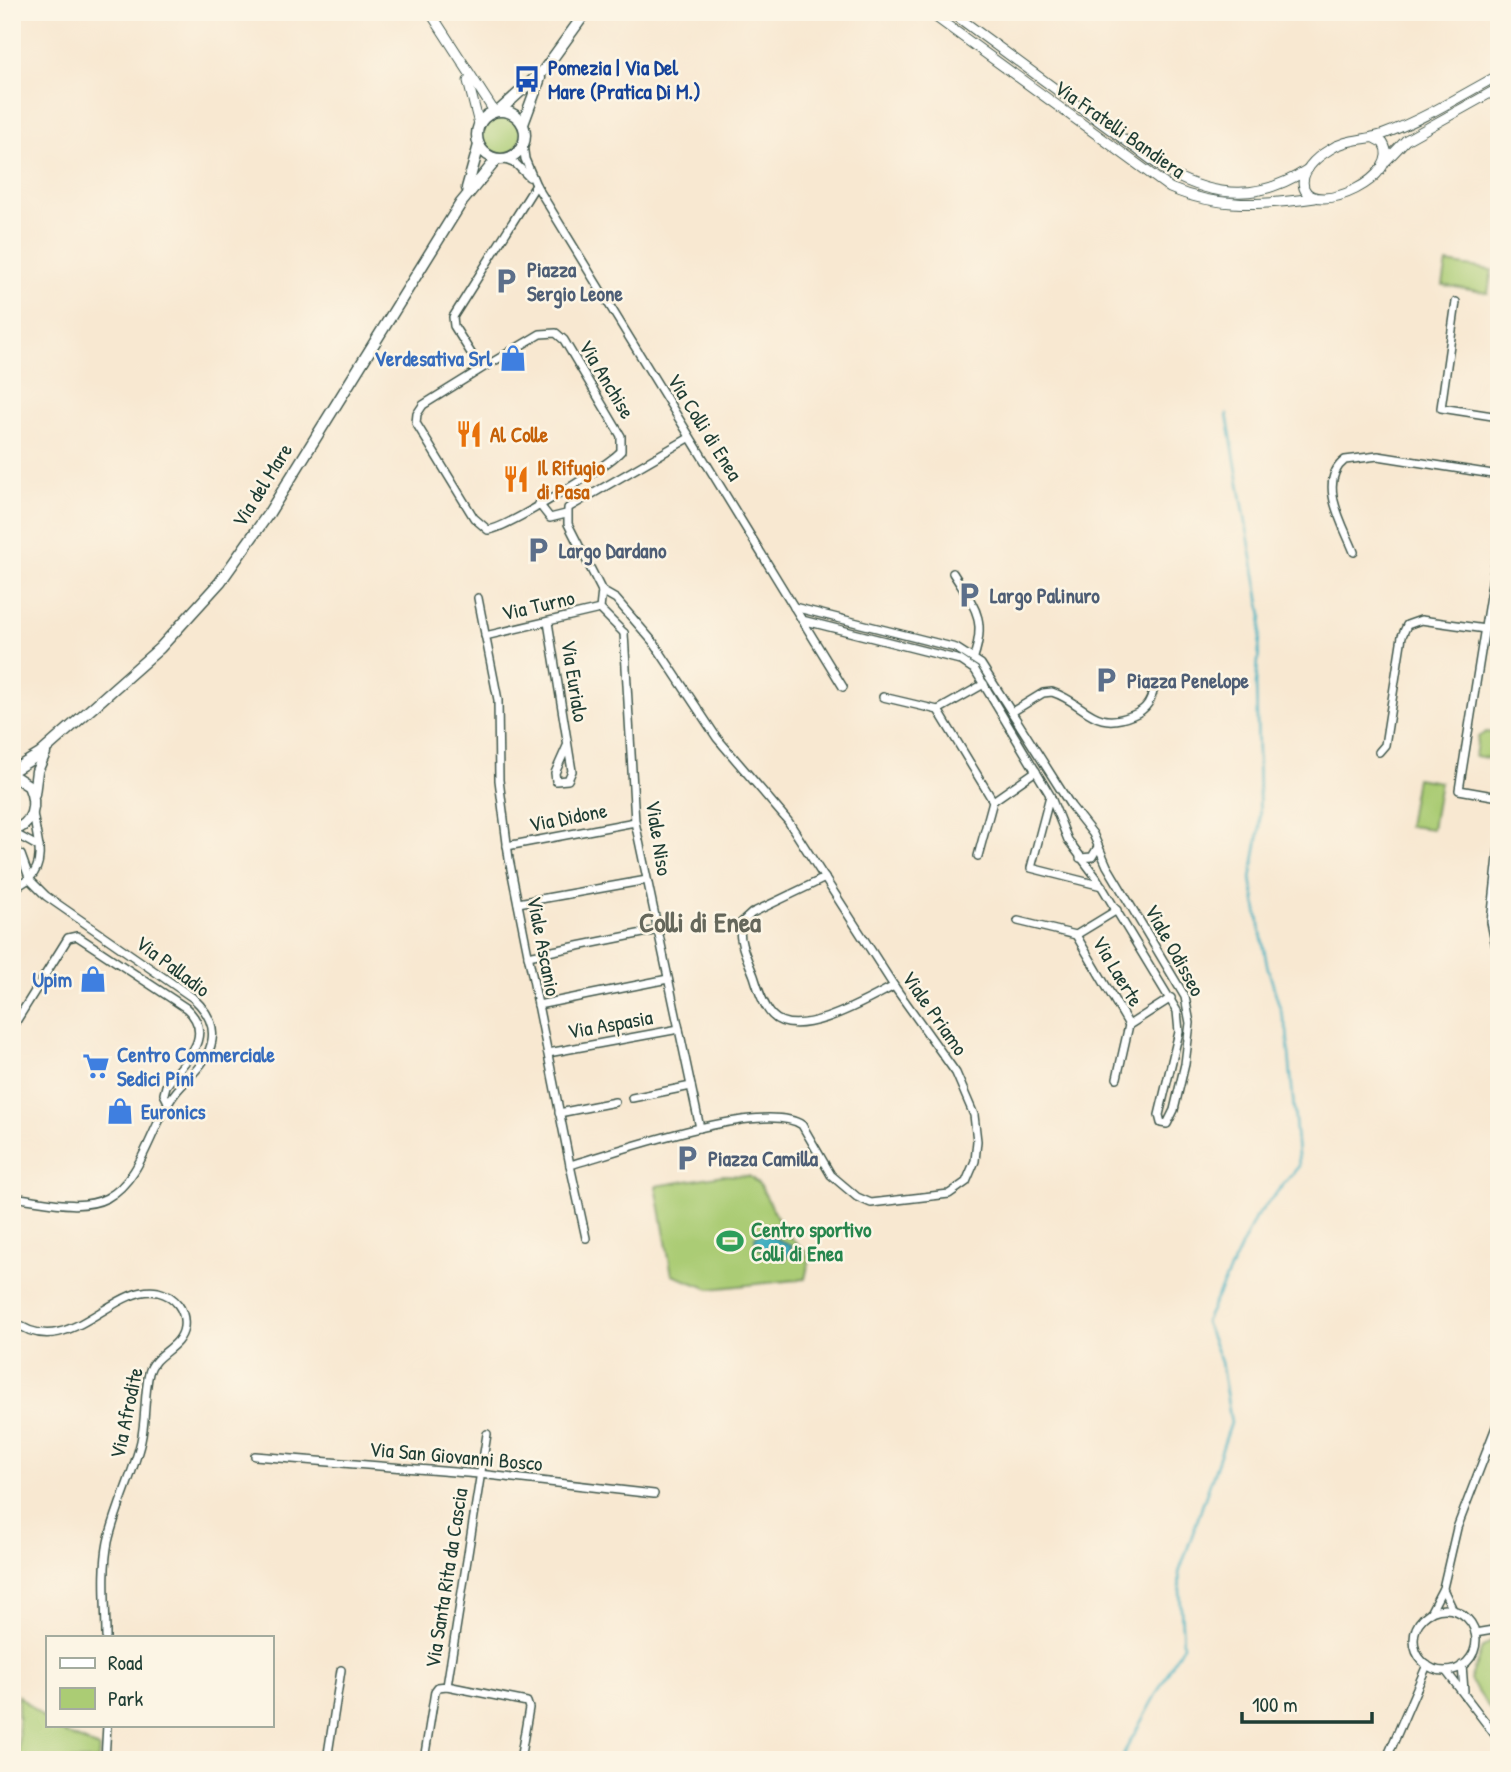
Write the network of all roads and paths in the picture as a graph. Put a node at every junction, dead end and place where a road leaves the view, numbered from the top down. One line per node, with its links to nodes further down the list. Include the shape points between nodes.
1 (430, 12): 5 (street)
2 (586, 12): 6 (main road)
3 (929, 12): 19 (street, Via Fratelli Bandiera, via 1170,188 1206,201 1242,206)
4 (950, 12): 17 (street, Via Fratelli Bandiera, via 1168,172 1188,181 1220,191 1254,192 1274,188)
5 (464, 69): 9 (street); 10 (street)
6 (544, 70): 9 (main road); 11 (main road)
7 (1499, 75): 12 (street, Via Fratelli Bandiera)
8 (1499, 88): 16 (street, Via Fratelli Bandiera, via 1410,138)
9 (497, 111): 10 (main road); 11 (main road, via 516,116)
10 (479, 124): 14 (main road)
11 (523, 124): 13 (main road)
12 (1372, 137): 16 (street, via 1385,146); 17 (street, Via Fratelli Bandiera, via 1343,142)
13 (523, 144): 15 (main road, via 516,154); 18 (street, Via Colli di Enea)
14 (479, 145): 15 (main road); 20 (main road, Via del Mare)
15 (500, 159): 18 (street, Via Colli di Enea, via 520,166); 20 (main road, Via del Mare)
16 (1386, 160): 19 (street, Via Fratelli Bandiera, via 1354,190)
17 (1308, 169): 19 (street, via 1304,188)
18 (536, 185): 22 (street, via 453,317); 24 (street, Via Colli di Enea)
19 (1315, 198)
20 (461, 203): 51 (main road, Via del Mare, via 231,567 166,642)
21 (1456, 302): 23 (street, via 1441,408)
22 (481, 369): 26 (street, Via Anchise, via 423,405 416,423 482,528 499,528); 26 (street, Via Anchise, via 540,334 556,333 622,438 623,447 615,457)
23 (1499, 417)
24 (690, 438): 27 (street, via 573,502); 33 (street, Via Colli di Enea)
25 (1499, 475): 29 (street, via 1378,456 1346,460 1336,471 1332,492)
26 (539, 504): 27 (street, via 550,518)
27 (566, 514): 31 (street)
28 (1498, 542): 38 (street)
29 (1354, 552)
30 (953, 573): 43 (street, via 980,618)
31 (602, 592): 34 (street); 37 (street, Viale Priamo, via 617,599)
32 (478, 598): 40 (street, Viale Ascanio)
33 (794, 607): 35 (street, Via Colli di Enea); 41 (street)
34 (600, 608): 36 (street, Via Turno); 39 (street)
35 (802, 620): 42 (street, Viale Odisseo); 46 (street, Via Colli di Enea)
36 (548, 622): 40 (street, Via Turno); 50 (street, Via Eurialo)
37 (639, 625): 39 (street); 71 (street, Viale Priamo, via 717,738 785,816)
38 (1485, 629): 52 (street, via 1421,620 1406,625 1385,745); 57 (street, via 1459,790)
39 (624, 633): 61 (street, Viale Niso)
40 (485, 636): 64 (street, Viale Ascanio, via 498,700 499,775)
41 (923, 639): 42 (street); 43 (street)
42 (922, 650): 44 (street, Viale Odisseo, via 965,662)
43 (974, 657): 49 (street, Viale Odisseo)
44 (984, 684): 48 (street); 53 (street, Viale Odisseo)
45 (1155, 685): 49 (street, via 1144,709 1112,721 1098,719 1052,692)
46 (843, 687)
47 (883, 697): 48 (street)
48 (938, 710): 58 (street)
49 (1012, 712): 60 (street, Viale Odisseo)
50 (567, 746)
51 (47, 747): 54 (main road, Via del Mare); 55 (main road, Via del Mare)
52 (1379, 752)
53 (1036, 771): 56 (street, Viale Odisseo); 58 (street)
54 (12, 773): 55 (main road, Via del Mare, via 23,779)
55 (34, 795): 59 (main road, Via del Mare)
56 (1050, 795): 62 (street, Viale Odisseo); 74 (street, via 1031,868)
57 (1499, 797)
58 (993, 800): 69 (street)
59 (33, 813): 63 (main road); 66 (street)
60 (1081, 819): 62 (street, via 1071,820); 65 (street, Viale Odisseo)
61 (635, 822): 64 (street, Via Didone); 73 (street, Viale Niso)
62 (1064, 828): 70 (street, Viale Odisseo)
63 (12, 832): 66 (street)
64 (507, 846): 76 (street, Viale Ascanio)
65 (1099, 846): 70 (street, via 1092,857); 79 (street, Viale Odisseo)
66 (39, 847): 72 (street, via 39,864)
67 (12, 848): 72 (street, Via Palladio, via 23,858)
68 (1499, 848): 84 (street, via 1491,922)
69 (978, 856)
70 (1080, 858): 74 (street, Viale Odisseo)
71 (825, 878): 86 (street, Viale Priamo); 86 (street, via 752,913 741,923 740,937 771,1014 790,1023 815,1020)
72 (30, 880): 75 (street); 97 (street, Via Palladio, via 52,901 206,1011 213,1032 209,1052)
73 (647, 880): 76 (street); 80 (street, Viale Niso)
74 (1102, 886): 77 (street, Viale Odisseo)
75 (12, 889)
76 (518, 903): 83 (street, Viale Ascanio)
77 (1117, 910): 81 (street, Viale Odisseo); 82 (street, Via Laerte)
78 (1018, 921): 82 (street, Via Laerte)
79 (1142, 925): 81 (street); 87 (street, Viale Odisseo, via 1181,989 1189,1016 1181,1084 1172,1118 1164,1125 1159,1115 1180,1027)
80 (658, 930): 83 (street); 85 (street, Viale Niso)
81 (1130, 931): 87 (street, Viale Odisseo)
82 (1076, 935): 89 (street, Via Laerte)
83 (528, 956): 88 (street, Viale Ascanio)
84 (1499, 962)
85 (668, 979): 88 (street); 91 (street, Viale Niso)
86 (894, 986): 99 (street, Viale Priamo, via 956,1073 971,1104 976,1158 971,1176 958,1191 937,1198 871,1203 831,1175 797,1122 768,1116)
87 (1171, 999): 89 (street, Via Laerte)
88 (538, 1005): 92 (street, Viale Ascanio)
89 (1129, 1025): 93 (street, Via Laerte)
90 (12, 1028): 97 (street, via 68,938 77,936 196,1019 200,1040 166,1086)
91 (679, 1029): 92 (street, Via Aspasia); 94 (street, Viale Niso)
92 (548, 1053): 98 (street, Viale Ascanio)
93 (1117, 1078)
94 (691, 1086): 95 (street); 99 (street, Viale Niso)
95 (632, 1098)
96 (615, 1101): 98 (street)
97 (168, 1102): 101 (street, Via Palladio, via 130,1176 111,1196 81,1204)
98 (559, 1112): 100 (street, Viale Ascanio)
99 (700, 1128): 100 (street)
100 (570, 1165): 102 (street, Viale Ascanio)
101 (12, 1197)
102 (586, 1238)
103 (12, 1320): 116 (street, Via Afrodite, via 30,1331 55,1333 150,1292 170,1297 182,1311 180,1337 150,1371 141,1440 108,1541)
104 (1499, 1419): 106 (street)
105 (486, 1434): 109 (street, Via Santa Rita da Cascia)
106 (1488, 1449): 107 (street); 111 (street, via 1449,1551)
107 (1499, 1453)
108 (255, 1456): 109 (street, Via San Giovanni Bosco)
109 (480, 1474): 110 (street, Via San Giovanni Bosco); 121 (street, Via Santa Rita da Cascia)
110 (654, 1494)
111 (1443, 1588): 112 (street); 113 (street)
112 (1454, 1610): 113 (street); 115 (street, via 1467,1619)
113 (1430, 1613): 117 (street, via 1422,1619 1414,1638)
114 (1499, 1629): 115 (street)
115 (1475, 1633): 118 (street, via 1474,1651)
116 (106, 1636)
117 (1427, 1665): 120 (street); 129 (street)
118 (1462, 1665): 120 (street); 122 (street)
119 (341, 1670): 126 (street)
120 (1446, 1671): 122 (street)
121 (447, 1686): 127 (street, Via Santa Rita da Cascia, via 435,1691); 128 (street, via 527,1702)
122 (1464, 1692): 124 (street)
123 (107, 1726): 125 (street)
124 (1499, 1740)
125 (106, 1760)
126 (327, 1760)
127 (424, 1760)
128 (520, 1760)
129 (1386, 1760)

